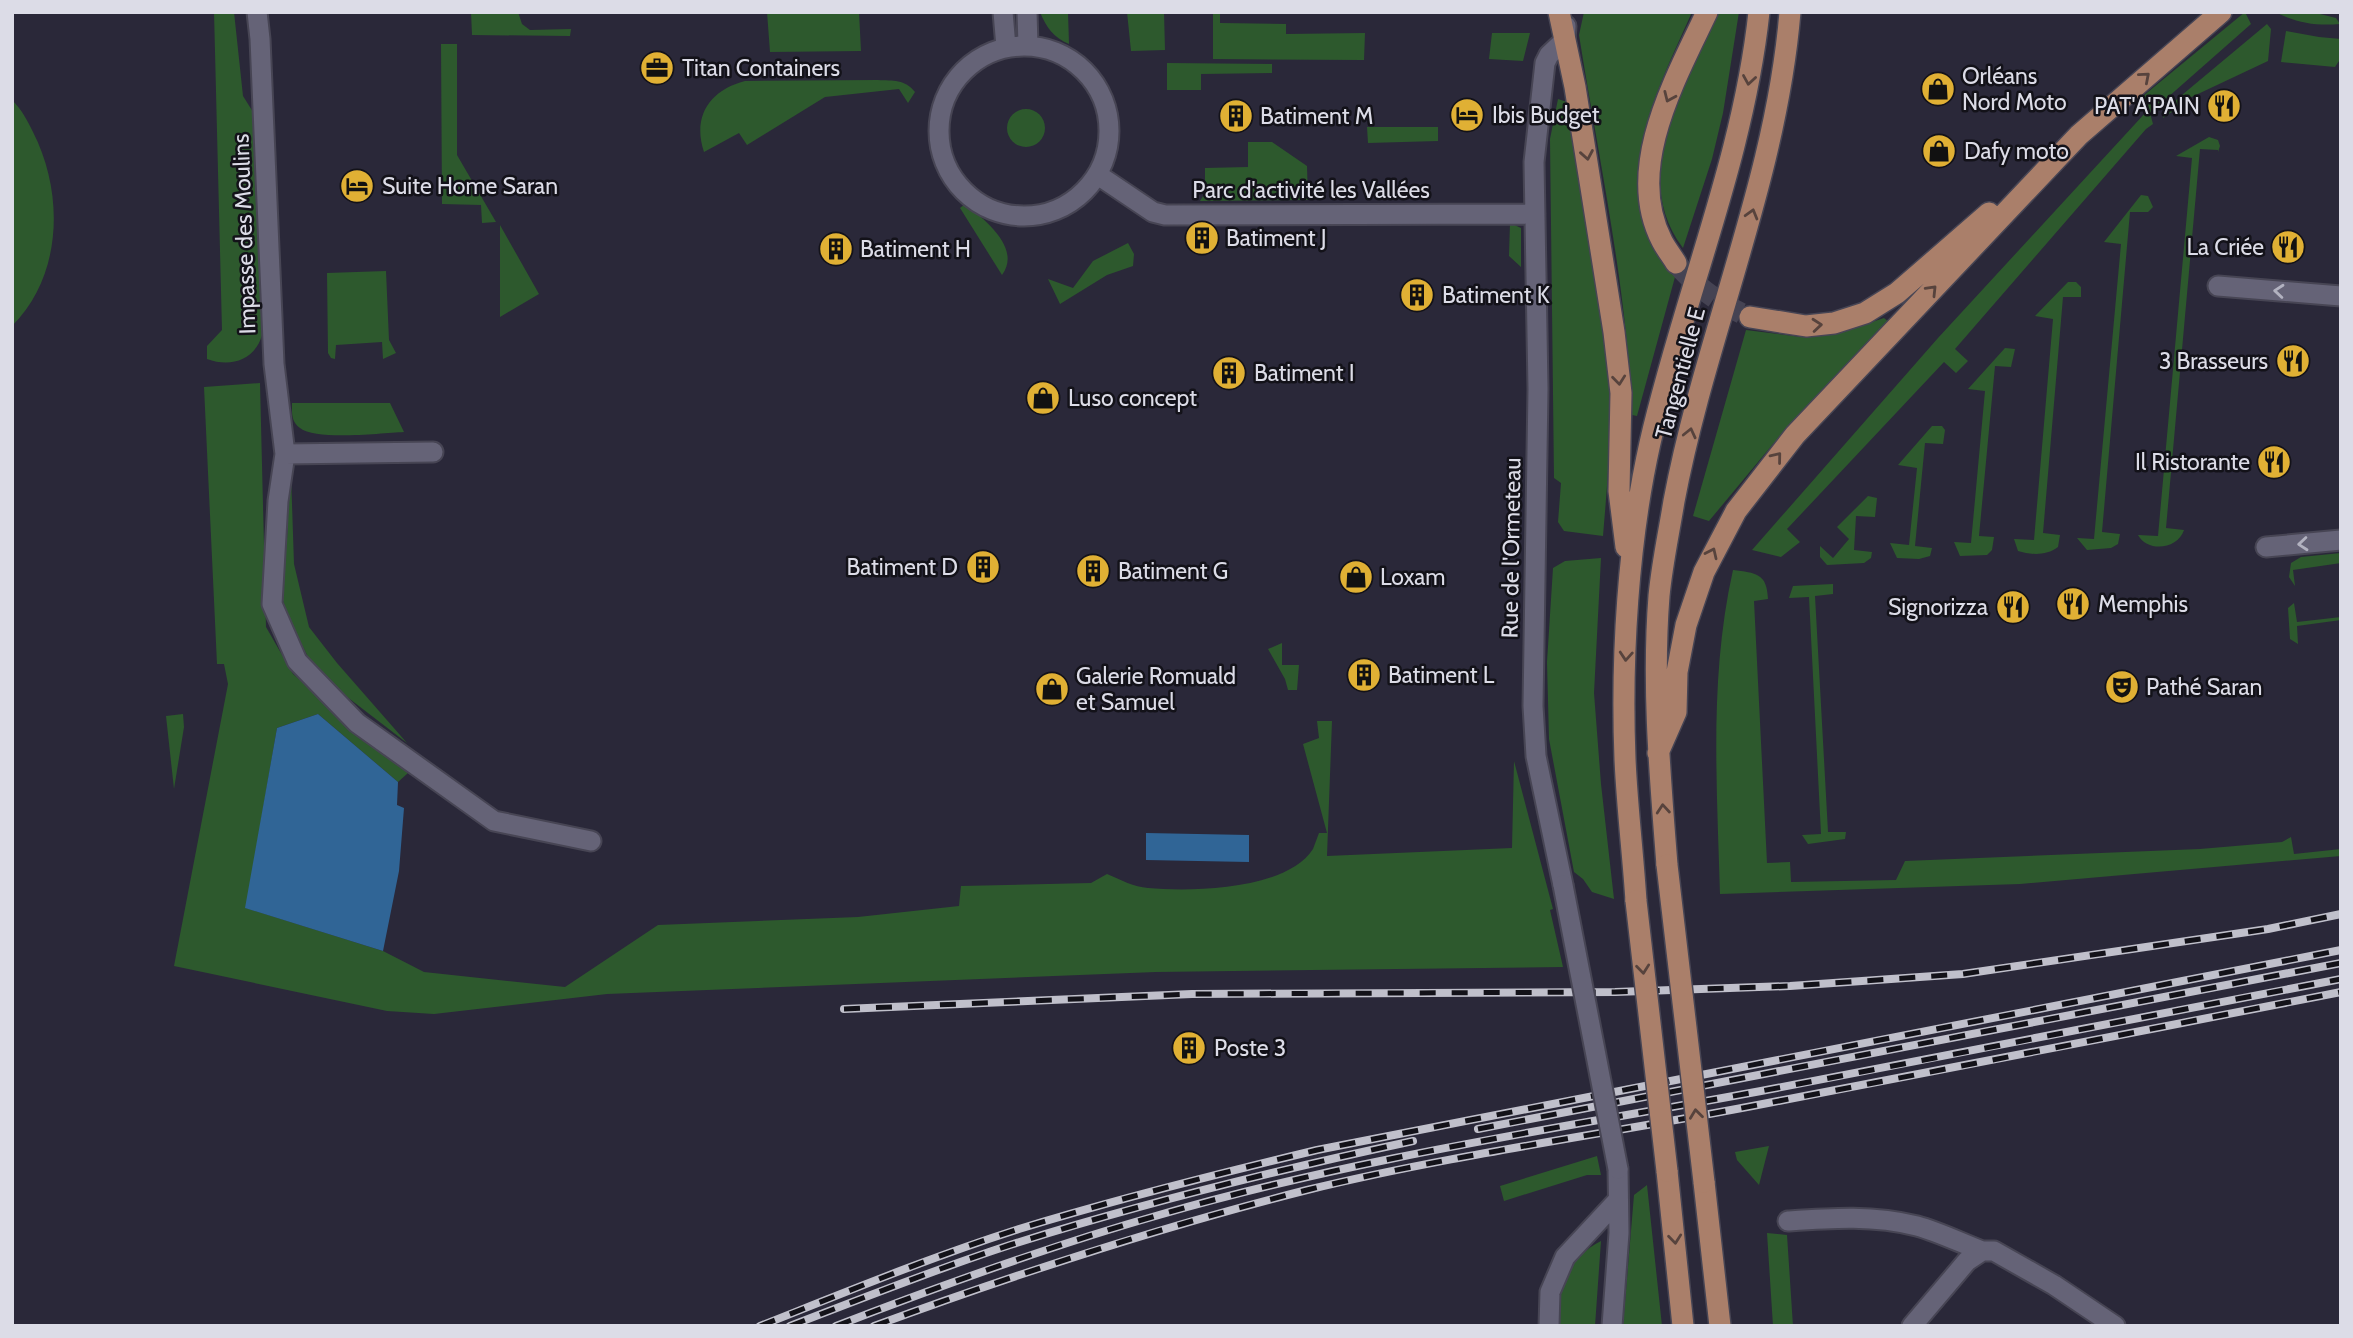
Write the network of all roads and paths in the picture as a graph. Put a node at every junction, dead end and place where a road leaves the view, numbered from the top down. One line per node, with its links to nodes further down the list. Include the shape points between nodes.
1 (257, 12): 21 (street, Impasse des Moulins, via 274,364)
2 (1003, 12): 12 (street)
3 (1027, 12): 11 (street)
4 (1559, 12): 10 (main road)
5 (1567, 12): 10 (street, Rue de l'Ormeteau)
6 (1707, 12): 16 (main road, one-way to 16, via 1653,141 1649,183 1653,214 1661,240)
7 (1759, 12): 22 (main road, one-way to 22, via 1742,119)
8 (1790, 12): 25 (main road, Tangentielle E, one-way to 8, via 1659,594 1675,499 1698,398 1756,200 1775,118)
9 (2221, 12): 13 (main road, one-way to 9)
10 (1564, 40): 15 (street, Rue de l'Ormeteau, via 1549,55 1544,71 1534,162); 22 (main road, one-way to 22, via 1614,332)
11 (1028, 45): 12 (street); 14 (street, via 1057,51 1082,66 1100,90 1110,132)
12 (1006, 47): 14 (street, via 967,67 941,104 940,141 946,165 959,187 1001,214 1026,217 1055,212 1079,197)
13 (2079, 135): 19 (main road, one-way to 13, via 1806,326 1866,313 1897,293); 25 (main road, one-way to 13, via 1676,712 1677,672 1693,599 1736,511 1795,435)
14 (1098, 175): 15 (street, Parc d'activité les Vallées, via 1153,212 1165,215)
15 (1535, 214): 27 (street, Rue de l'Ormeteau, bridge, via 1536,756 1618,1170)
16 (1676, 263)
17 (2218, 286): 18 (street, one-way to 17)
18 (2341, 296)
19 (1750, 317)
20 (433, 452): 21 (street)
21 (285, 454): 26 (street, Impasse des Moulins, via 272,604 297,661 357,723 494,821)
22 (1630, 493): 32 (main road, one-way to 32, bridge, via 1625,760 1636,901)
23 (2341, 541): 24 (street, one-way to 24)
24 (2266, 547)
25 (1658, 753): 33 (main road, Tangentielle E, one-way to 25, bridge)
26 (591, 841)
27 (1618, 1200): 30 (street, via 1565,1257 1550,1292); 31 (street, Rue de l'Ormeteau)
28 (1788, 1221): 29 (street, via 1874,1218 1919,1227)
29 (1982, 1251): 34 (street, via 1967,1261); 35 (street, via 1994,1251 2015,1262)
30 (1549, 1326)
31 (1612, 1326)
32 (1684, 1326)
33 (1720, 1326)
34 (1912, 1326)
35 (2115, 1326)

